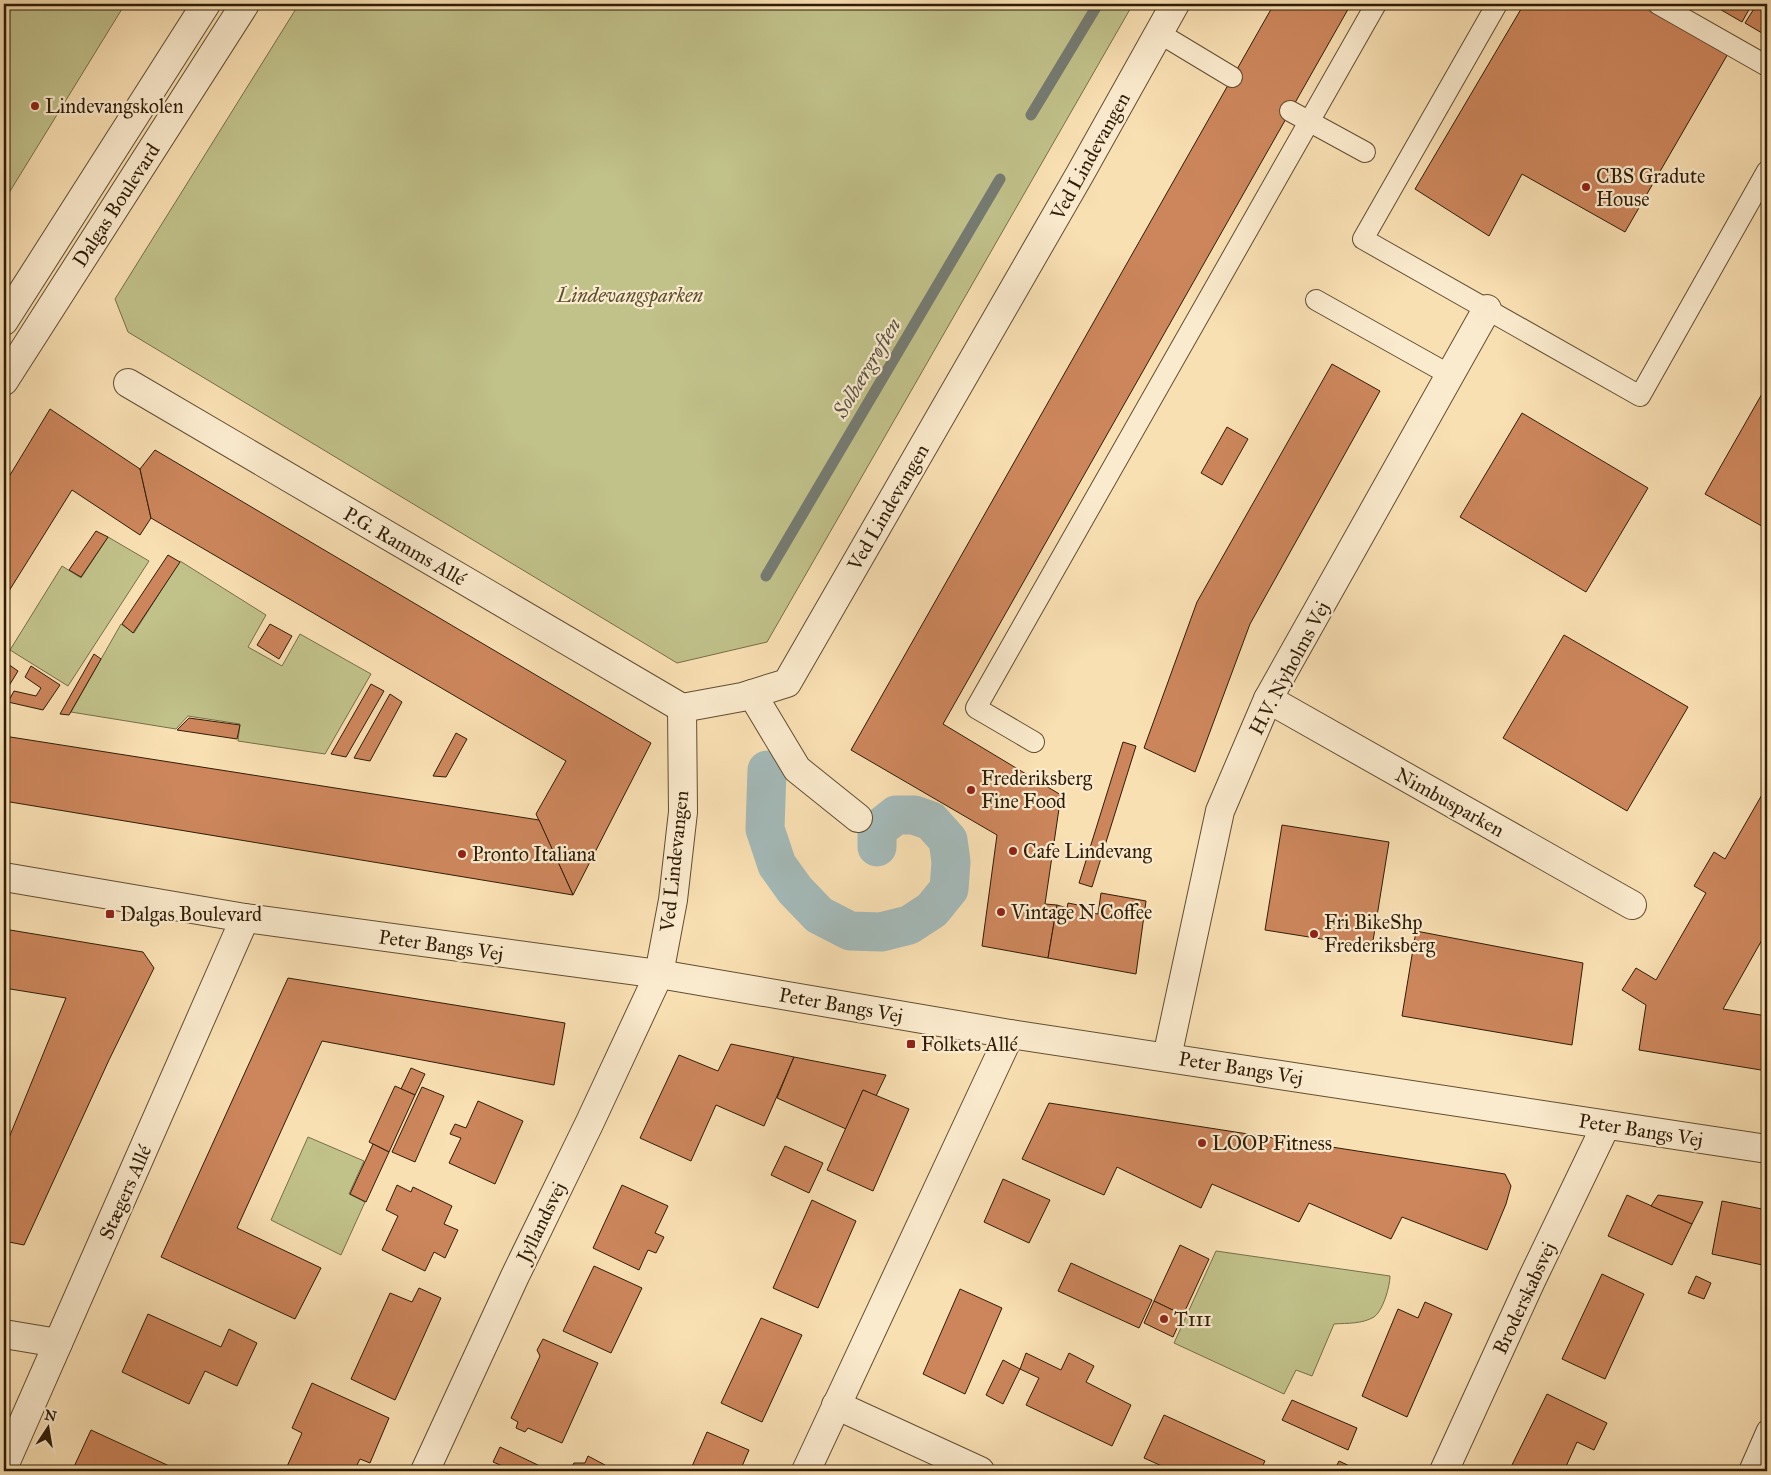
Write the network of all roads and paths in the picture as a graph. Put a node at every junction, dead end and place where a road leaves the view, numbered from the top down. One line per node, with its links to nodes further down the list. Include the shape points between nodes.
1 (206, 4): 16 (street, Dalgas Boulevard)
2 (245, 4): 18 (street, Dalgas Boulevard)
3 (1175, 4): 7 (street, Ved Lindevangen)
4 (1376, 4): 11 (lane)
5 (1497, 4): 15 (lane, via 1363,239)
6 (1658, 4): 8 (lane)
7 (1159, 32): 9 (lane); 20 (street, Ved Lindevangen, via 787,683)
8 (1767, 66)
9 (1232, 77)
10 (1290, 111): 11 (lane)
11 (1309, 122): 12 (lane); 23 (lane, via 976,708)
12 (1365, 152)
13 (1767, 171): 15 (lane, via 1640,396)
14 (1316, 300): 17 (lane)
15 (1486, 309): 17 (street, H.V. Nyholms Vej)
16 (4, 321)
17 (1450, 375): 21 (street, H.V. Nyholms Vej)
18 (4, 381)
19 (128, 383): 22 (street, P.G. Ramms Allé)
20 (752, 694): 22 (street, Ved Lindevangen); 24 (street, via 797,769)
21 (1268, 699): 26 (street, Nimbusparken); 30 (street, H.V. Nyholms Vej, via 1220,811)
22 (682, 708): 28 (street, Ved Lindevangen, via 683,812 673,900)
23 (1034, 742)
24 (858, 818)
25 (4, 877): 27 (street, Peter Bangs Vej)
26 (1632, 905)
27 (246, 918): 28 (street, Peter Bangs Vej); 34 (street, Stægers Allé)
28 (659, 974): 29 (street, Peter Bangs Vej); 38 (street, Jyllandsvej)
29 (1010, 1034): 30 (street, Peter Bangs Vej); 35 (street)
30 (1167, 1057): 31 (street, Peter Bangs Vej)
31 (1606, 1125): 32 (street, Peter Bangs Vej); 41 (street, Broderskabsvej)
32 (1767, 1149)
33 (4, 1334): 34 (street)
34 (58, 1343): 37 (street, Stægers Allé)
35 (836, 1405): 39 (street); 40 (street)
36 (1767, 1430): 42 (lane)
37 (4, 1466)
38 (425, 1471)
39 (806, 1471)
40 (980, 1471)
41 (1444, 1471)
42 (1750, 1471)

